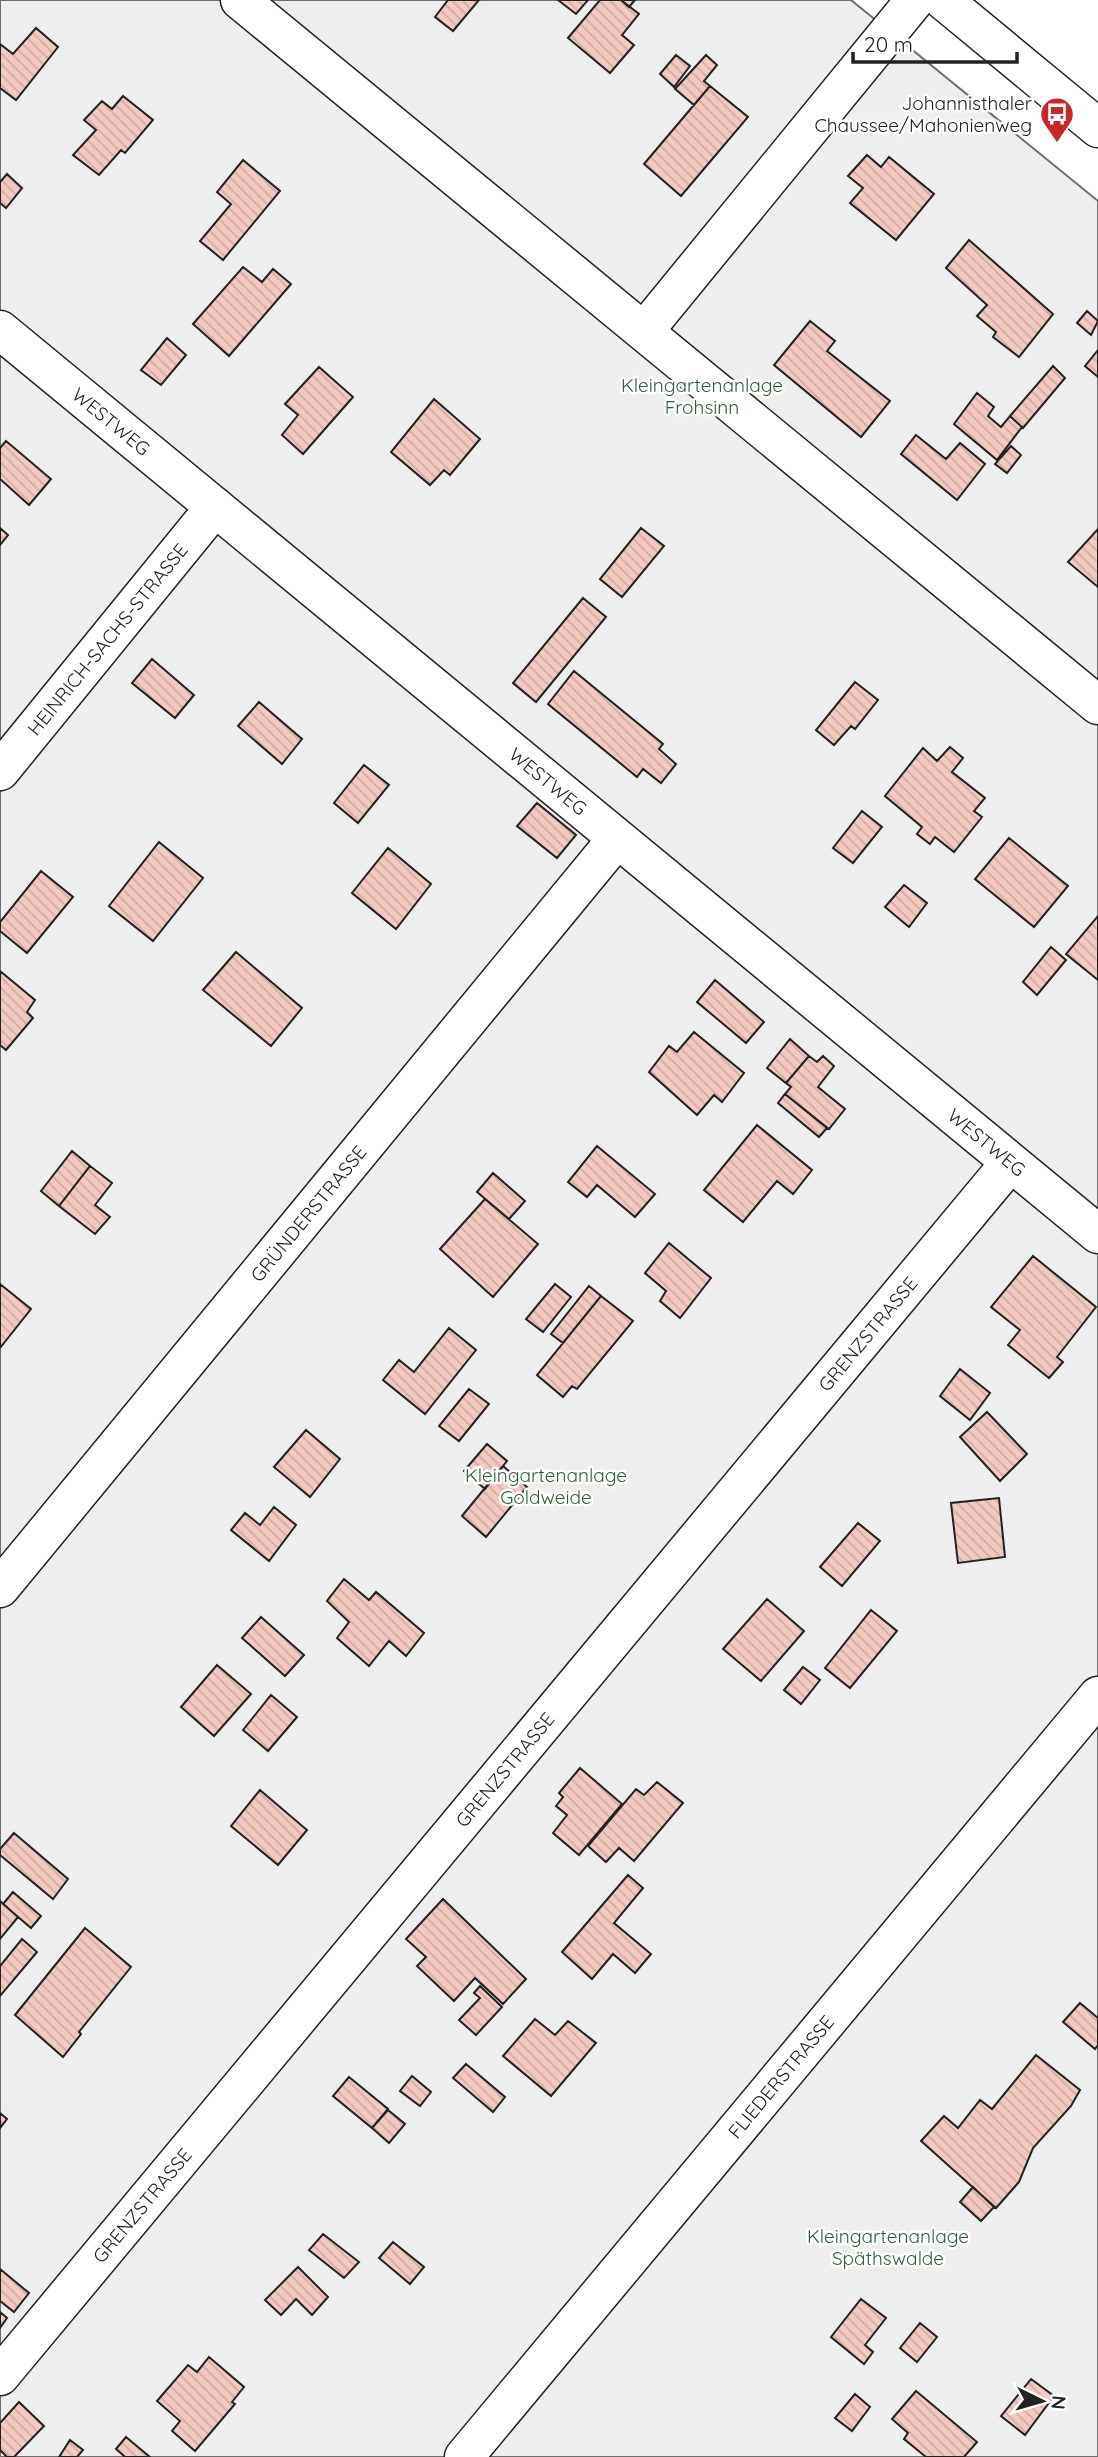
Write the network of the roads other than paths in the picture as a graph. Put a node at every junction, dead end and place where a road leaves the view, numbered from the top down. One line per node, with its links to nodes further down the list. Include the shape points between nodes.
1 (240, 0): 6 (street)
2 (915, 0): 6 (street)
3 (943, 0): 4 (street)
4 (1098, 128)
5 (0, 330): 7 (street, WESTWEG)
6 (645, 330): 8 (street)
7 (215, 507): 9 (street, HEINRICH-SACHS-STRASSE); 10 (street, WESTWEG)
8 (1098, 705)
9 (0, 771)
10 (616, 840): 11 (street, WESTWEG); 13 (street, GRÜNDERSTRASSE)
11 (1010, 1163): 12 (street, WESTWEG); 15 (street, GRENZSTRASSE)
12 (1098, 1234)
13 (0, 1588)
14 (1098, 1696): 16 (street, FLIEDERSTRASSE)
15 (0, 2376)
16 (464, 2457)

